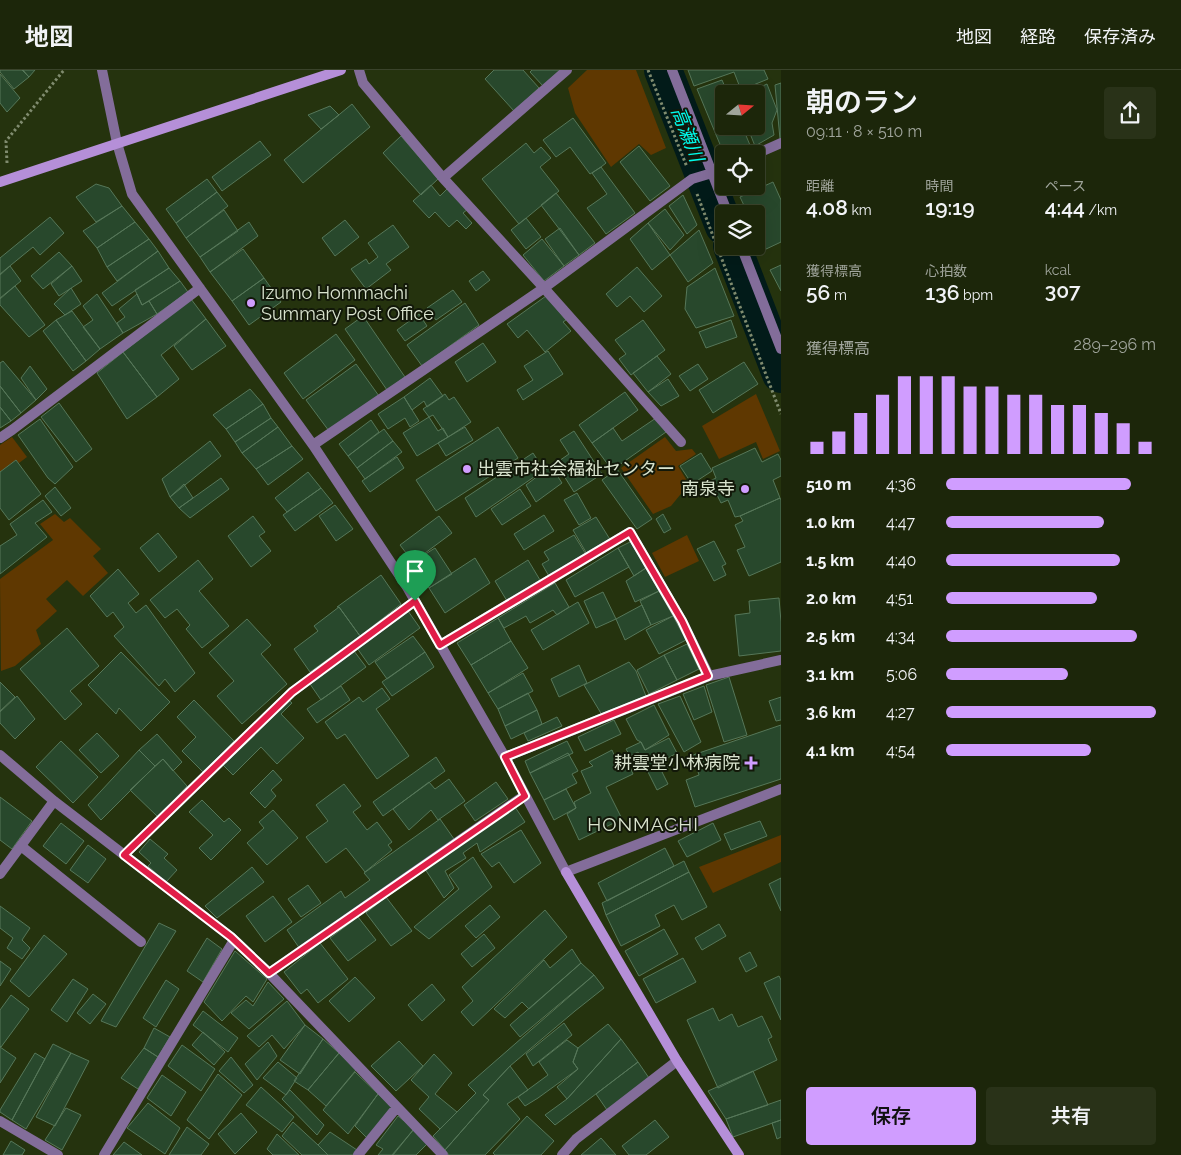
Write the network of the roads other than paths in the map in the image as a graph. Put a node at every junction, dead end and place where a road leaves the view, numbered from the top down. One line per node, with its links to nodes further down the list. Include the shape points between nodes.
1 (102, 70): 6 (street)
2 (359, 70): 11 (street, via 363,83)
3 (568, 70): 11 (street)
4 (672, 70): 10 (street)
5 (336, 71): 6 (street)
6 (117, 143): 12 (street); 15 (street, via 132,194)
7 (781, 143): 8 (street)
8 (765, 150)
9 (715, 172): 10 (street)
10 (712, 173): 13 (street); 16 (street, via 692,179)
11 (443, 178): 16 (street)
12 (4, 181)
13 (724, 205)
14 (744, 255): 17 (street)
15 (200, 288): 18 (street); 20 (street)
16 (544, 288): 19 (street); 20 (street)
17 (781, 349)
18 (0, 438)
19 (681, 442)
20 (313, 445): 21 (street)
21 (415, 601): 22 (street); 31 (street, via 292,692)
22 (440, 645): 24 (street, via 630,532 682,621); 26 (street)
23 (781, 660): 24 (street)
24 (708, 676): 26 (street)
25 (0, 755): 29 (street)
26 (505, 757): 28 (street)
27 (781, 789): 32 (street)
28 (525, 796): 32 (street); 36 (street)
29 (54, 801): 30 (street); 31 (street)
30 (20, 846): 33 (street); 35 (street)
31 (124, 855): 34 (street)
32 (566, 872): 37 (street)
33 (0, 874)
34 (234, 940): 36 (street); 41 (street)
35 (141, 942)
36 (269, 973): 38 (street)
37 (677, 1060): 44 (street, via 576,1139); 45 (street)
38 (397, 1107): 42 (street); 43 (street)
39 (0, 1121): 40 (street)
40 (58, 1155)
41 (104, 1155)
42 (358, 1155)
43 (444, 1155)
44 (562, 1155)
45 (740, 1155)

